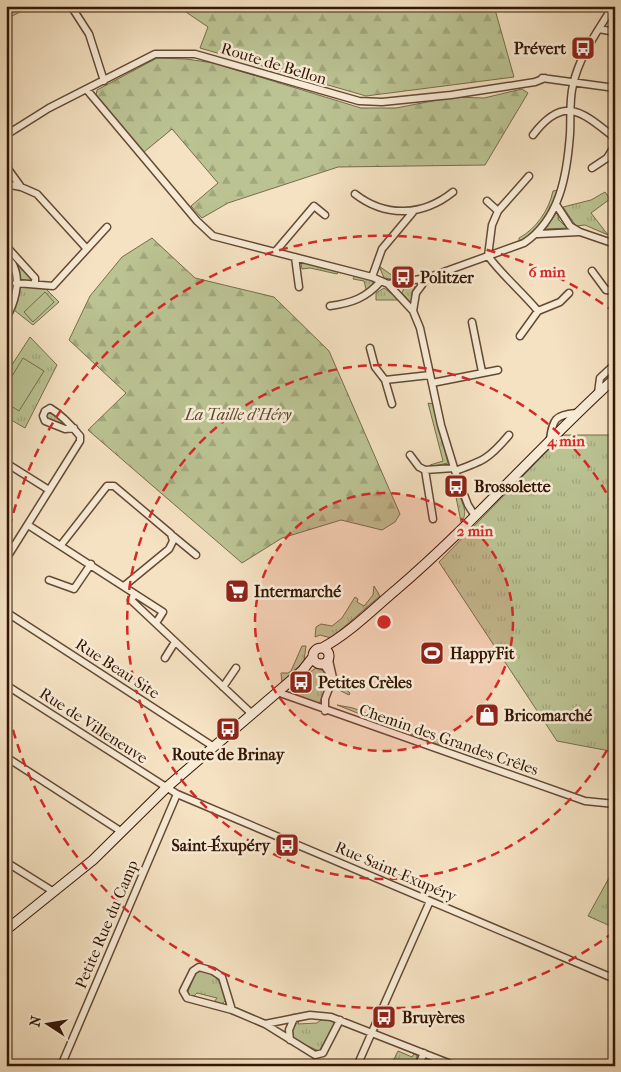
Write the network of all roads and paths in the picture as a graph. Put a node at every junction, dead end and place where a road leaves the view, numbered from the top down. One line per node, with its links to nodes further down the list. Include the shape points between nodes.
1 (71, 6): 5 (street, via 89,34)
2 (613, 6): 3 (street)
3 (599, 29): 4 (street); 6 (street)
4 (615, 32)
5 (104, 82): 6 (street, Route de Bellon, via 154,54 175,53 223,60 359,102 442,95 545,78); 8 (street, Route de Bellon)
6 (573, 83): 7 (street, Route de Bellon); 9 (street)
7 (615, 88)
8 (87, 90): 10 (street, Route de Bellon, via 49,108); 34 (street, via 213,236)
9 (570, 111): 11 (street, via 558,110); 12 (street, via 587,116); 22 (street, via 570,134)
10 (6, 135)
11 (533, 135)
12 (615, 138)
13 (615, 145): 14 (street, via 607,158)
14 (592, 168)
15 (6, 170): 18 (street)
16 (529, 176): 23 (street)
17 (6, 184): 18 (street)
18 (21, 187): 33 (street, via 37,194)
19 (453, 192): 24 (street, via 444,200)
20 (355, 194): 25 (street, via 367,203)
21 (487, 202): 23 (street)
22 (557, 206): 29 (street, via 570,226); 30 (street)
23 (498, 211): 35 (street, via 492,225)
24 (413, 212): 25 (street); 27 (street)
25 (398, 213): 27 (street)
26 (325, 214): 34 (street, via 314,206)
27 (404, 220): 39 (street, via 382,249)
28 (107, 227): 33 (street)
29 (580, 232): 30 (street); 31 (street)
30 (538, 234): 35 (street, via 524,243)
31 (615, 244)
32 (6, 246): 43 (street, via 35,278)
33 (87, 249): 43 (street, via 53,286)
34 (275, 252): 37 (street)
35 (488, 256): 40 (street); 49 (street)
36 (6, 257): 42 (street, via 14,266)
37 (295, 257): 39 (street); 45 (street)
38 (592, 272): 46 (street, via 606,290)
39 (372, 277): 41 (street)
40 (427, 278): 44 (street); 50 (street, via 416,293)
41 (381, 281): 44 (street); 48 (street, via 370,293 353,303)
42 (16, 283): 43 (street); 51 (street, via 14,305)
43 (35, 284)
44 (388, 284): 50 (street)
45 (299, 287)
46 (615, 290)
47 (569, 293): 49 (street, via 560,302)
48 (330, 306)
49 (538, 311): 53 (street)
50 (413, 312): 58 (street, via 420,328)
51 (6, 318)
52 (472, 322): 57 (street)
53 (520, 336)
54 (370, 348): 60 (street, via 375,367)
55 (615, 364): 62 (street, via 600,378)
56 (498, 370): 57 (street)
57 (482, 372): 61 (street)
58 (430, 375): 60 (street); 61 (street)
59 (615, 378): 62 (main road)
60 (385, 380): 63 (street)
61 (432, 383): 68 (street)
62 (598, 393): 71 (main road)
63 (392, 404)
64 (74, 428): 64 (street, via 50,408 45,411 45,421 65,429); 70 (street, via 80,436 76,448)
65 (509, 435): 68 (street, via 498,449 480,462)
66 (410, 456): 69 (street)
67 (6, 462): 70 (street)
68 (454, 469): 69 (street); 71 (street)
69 (425, 470): 72 (street)
70 (49, 490): 73 (street)
71 (475, 516): 84 (main road, via 444,549)
72 (433, 519)
73 (28, 524): 75 (street); 77 (street)
74 (173, 536): 75 (street, via 110,485); 76 (street); 80 (street, via 169,549)
75 (61, 546): 78 (street)
76 (196, 555)
77 (6, 559)
78 (91, 564): 79 (street, via 74,589); 80 (street)
79 (49, 580)
80 (124, 586): 81 (street)
81 (135, 594): 83 (street, via 131,600); 83 (street, via 163,612)
82 (6, 612): 95 (street, Rue Beau Site)
83 (156, 623): 85 (street)
84 (343, 635): 86 (main road); 88 (main road)
85 (175, 642): 87 (street); 91 (street)
86 (322, 648): 88 (main road); 88 (main road, via 314,651)
87 (165, 658)
88 (322, 660): 92 (main road, via 302,671); 93 (street, via 333,678 325,699)
89 (236, 668): 91 (street)
90 (6, 685): 97 (street, Rue de Villeneuve)
91 (224, 687): 94 (street)
92 (277, 692): 93 (street, Chemin des Grandes Crêles); 94 (main road)
93 (326, 711): 99 (street, Chemin des Grandes Crêles, via 585,801)
94 (252, 714): 95 (main road)
95 (214, 747): 97 (main road)
96 (6, 757): 100 (street)
97 (167, 787): 98 (street, Rue Saint-Exupéry); 100 (main road)
98 (177, 794): 103 (street, Rue Saint-Exupéry); 113 (street, Petite Rue du Camp)
99 (615, 804)
100 (122, 832): 102 (main road)
101 (6, 862): 102 (street)
102 (54, 892): 104 (main road)
103 (430, 901): 105 (street, Rue Saint-Exupéry); 110 (street)
104 (6, 930)
105 (615, 979)
106 (232, 1010): 106 (street, via 222,977 213,970 199,967 193,971 183,991 187,998); 109 (street)
107 (294, 1018): 108 (street, via 310,1015); 109 (street); 111 (street, via 289,1030)
108 (340, 1020): 110 (street); 111 (street, via 323,1053 315,1055)
109 (265, 1024): 111 (street)
110 (373, 1033): 112 (street); 114 (street)
111 (290, 1040)
112 (424, 1053): 115 (street); 116 (street)
113 (61, 1066)
114 (357, 1066)
115 (418, 1066)
116 (456, 1066)

